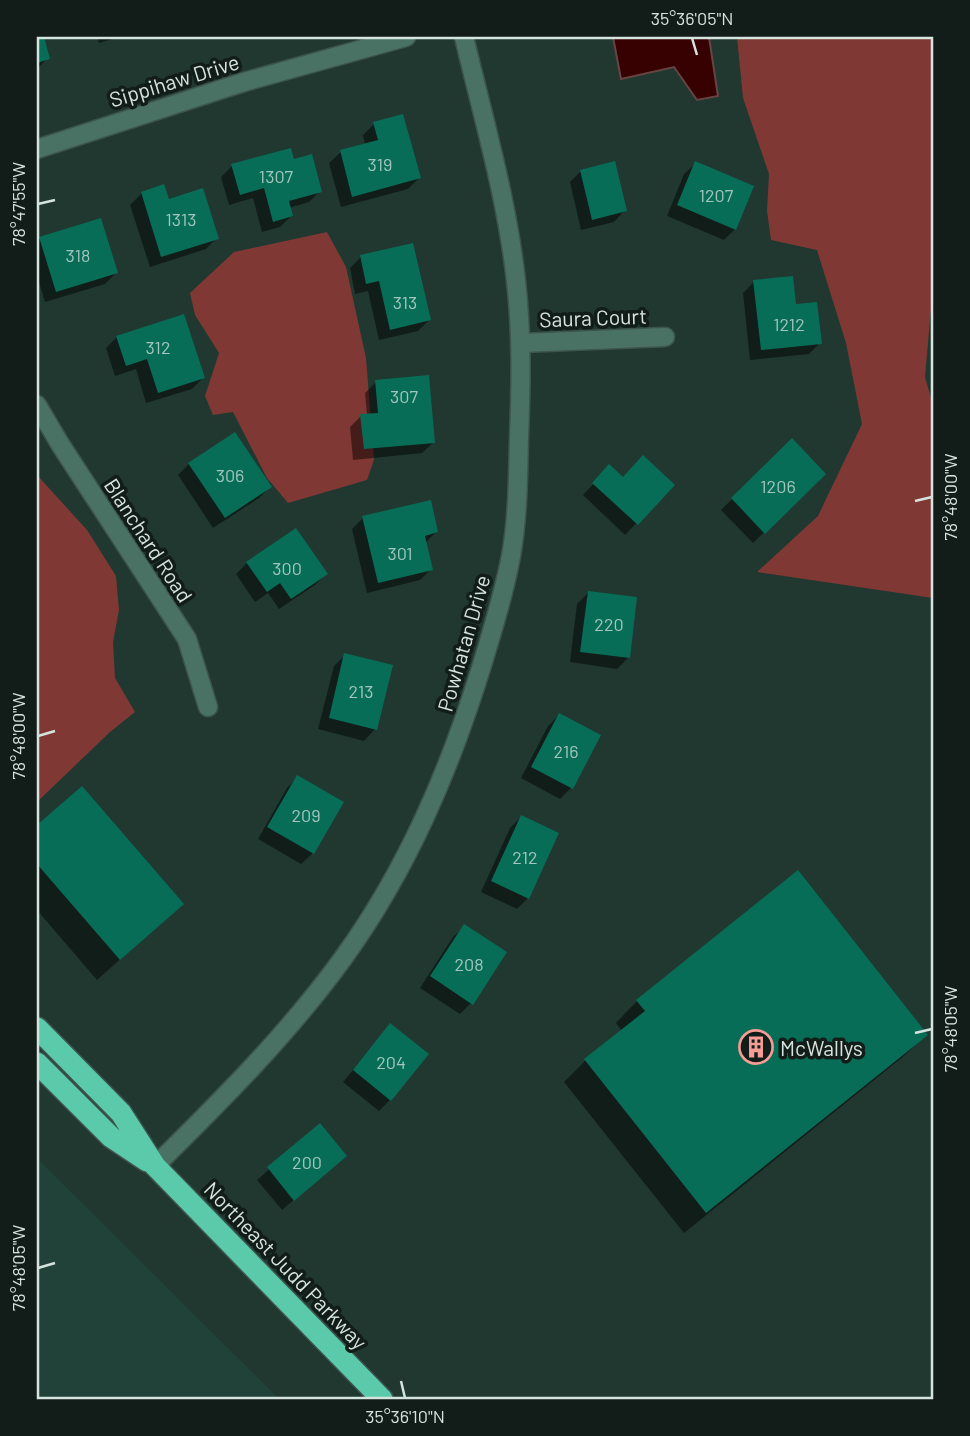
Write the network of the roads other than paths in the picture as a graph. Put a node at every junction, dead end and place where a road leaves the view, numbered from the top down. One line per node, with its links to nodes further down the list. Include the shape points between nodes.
1 (406, 37): 3 (street, Sippihaw Drive, via 244,82)
2 (464, 37): 5 (street, Powhatan Drive, via 506,218)
3 (37, 149)
4 (665, 337): 5 (street, Saura Court)
5 (522, 342): 10 (street, Powhatan Drive, via 512,553 465,720 421,829 343,958 257,1062)
6 (37, 405): 7 (street, Blanchard Road, via 187,639)
7 (208, 707)
8 (37, 1028): 10 (highway, Northeast Judd Parkway, via 121,1113)
9 (37, 1063): 10 (highway, Northeast Judd Parkway, via 111,1137)
10 (155, 1166): 11 (highway, Northeast Judd Parkway)
11 (382, 1399)

